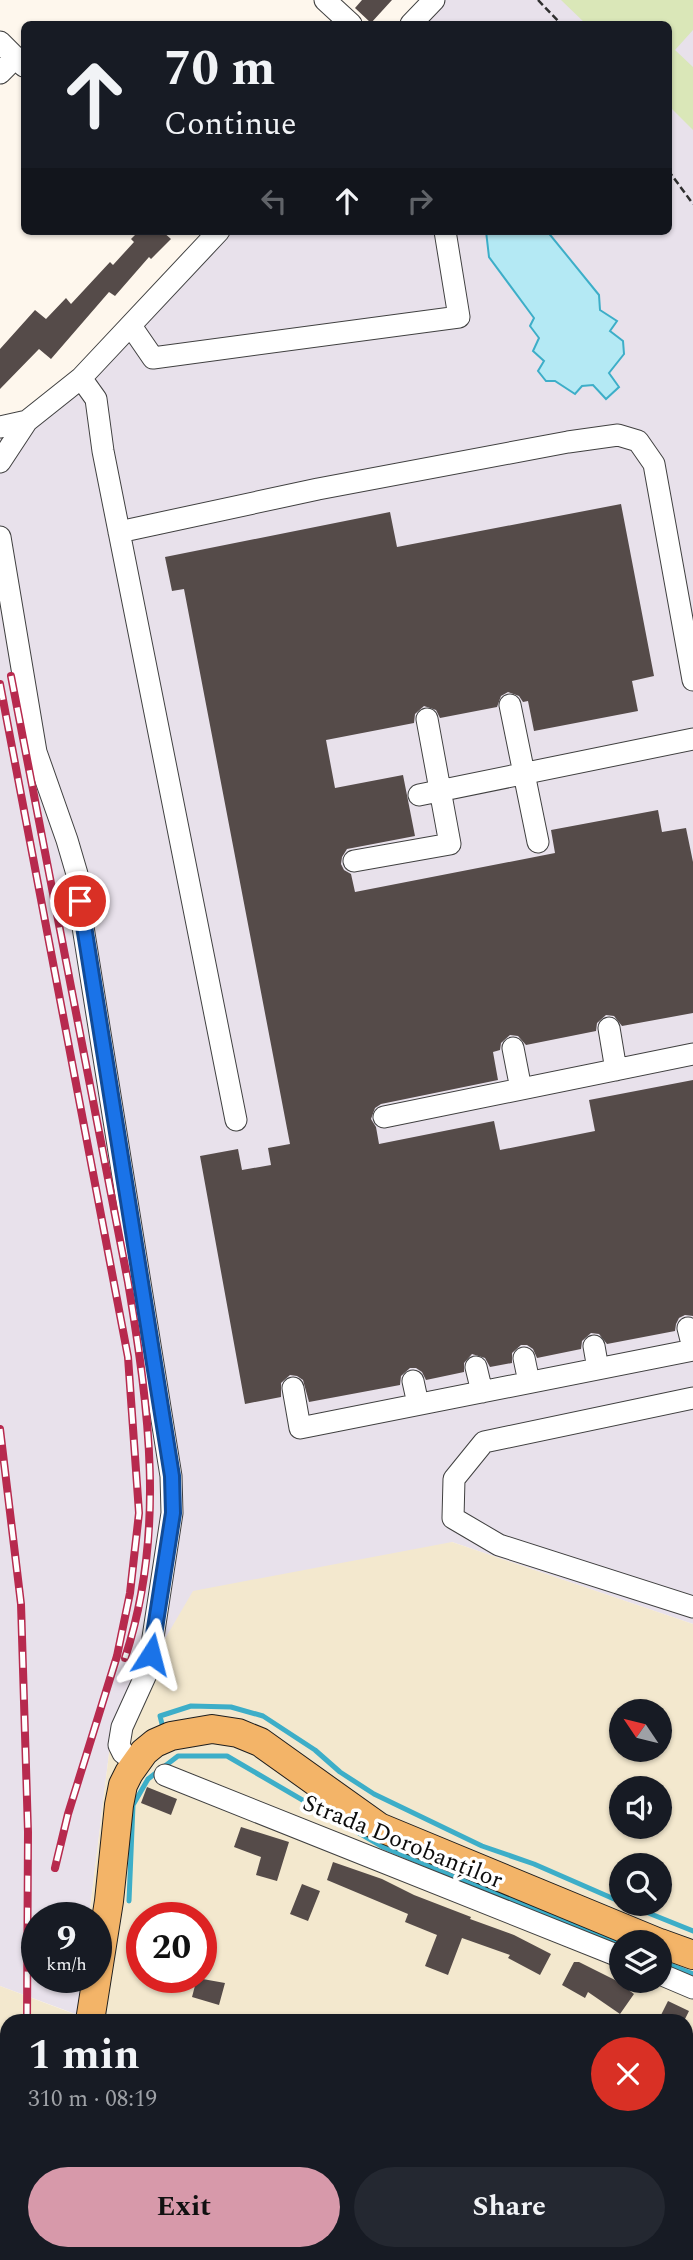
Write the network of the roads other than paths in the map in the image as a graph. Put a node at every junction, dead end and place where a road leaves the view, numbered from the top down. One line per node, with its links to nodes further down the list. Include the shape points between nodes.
1 (325, 0): 3 (street)
2 (434, 0): 4 (street)
3 (348, 21)
4 (414, 21)
5 (0, 42): 6 (street)
6 (20, 61): 7 (street)
7 (0, 74)
8 (208, 235): 10 (street)
9 (446, 235): 10 (street, via 458,317 153,358)
10 (131, 326): 11 (street)
11 (81, 379): 12 (street); 15 (street, via 96,399)
12 (27, 421): 13 (street); 14 (street)
13 (0, 427)
14 (0, 462)
15 (119, 532): 17 (street, via 318,489 618,435 638,441 653,464); 32 (street)
16 (0, 537): 45 (street, via 36,752 76,874 172,1476 173,1513 148,1670 122,1727 123,1754)
17 (693, 680)
18 (510, 705): 21 (street)
19 (427, 719): 22 (street)
20 (693, 739): 21 (street)
21 (524, 774): 22 (street); 24 (street)
22 (441, 790): 23 (street); 25 (street, via 450,844)
23 (419, 795)
24 (538, 842)
25 (365, 865)
26 (609, 1028): 29 (street)
27 (513, 1048): 30 (street)
28 (693, 1054): 29 (street)
29 (616, 1070): 30 (street)
30 (521, 1089): 31 (street)
31 (384, 1117)
32 (236, 1120)
33 (691, 1342): 37 (street)
34 (594, 1346): 37 (street)
35 (524, 1358): 39 (street)
36 (476, 1367): 41 (street)
37 (598, 1369): 39 (street)
38 (413, 1381): 43 (street)
39 (529, 1382): 41 (street)
40 (293, 1388): 43 (street, via 300,1428)
41 (482, 1392): 43 (street)
42 (693, 1398): 44 (street, via 484,1442 454,1479 453,1518 499,1545)
43 (418, 1405)
44 (693, 1607)
45 (136, 1763): 47 (main road, via 155,1743 171,1736 212,1729 238,1733 286,1759 379,1827); 53 (main road, via 123,1785 119,1805)
46 (165, 1775): 49 (street, Strada Dorobanților)
47 (628, 1930)
48 (672, 1948): 50 (main road)
49 (609, 1952)
50 (693, 1955)
51 (672, 1979): 52 (street)
52 (693, 1988)
53 (91, 2014)

